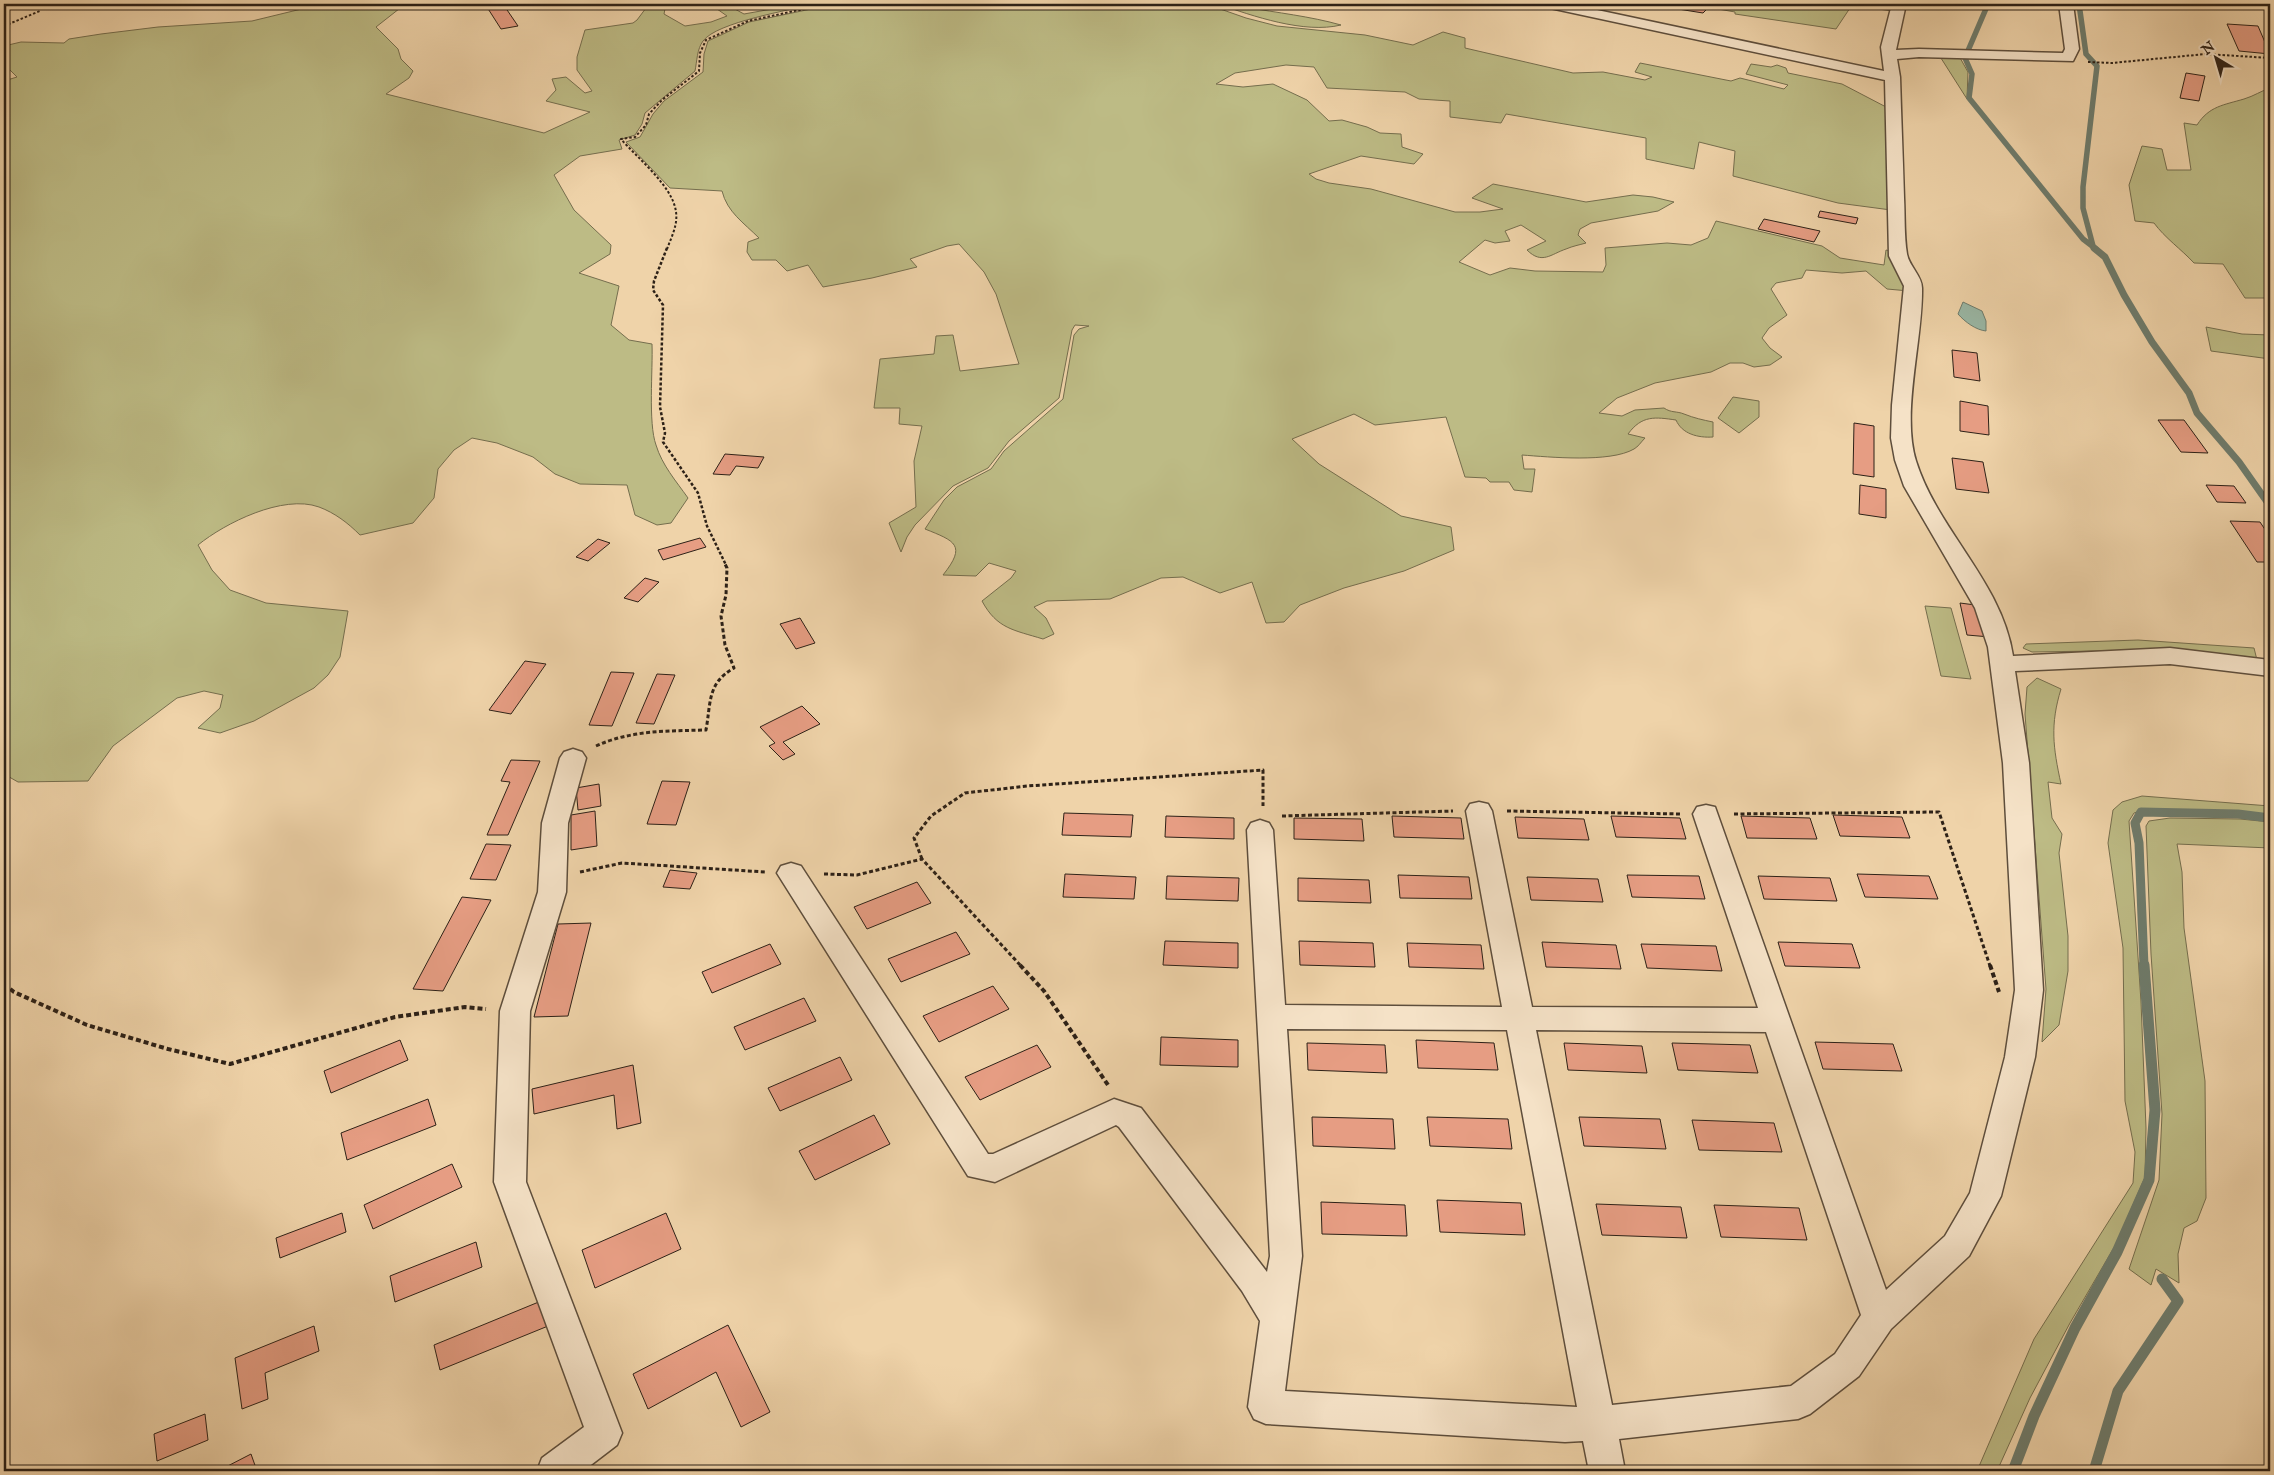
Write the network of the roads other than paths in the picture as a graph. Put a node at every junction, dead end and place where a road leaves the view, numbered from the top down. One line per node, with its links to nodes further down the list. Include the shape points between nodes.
1 (1550, 4): 4 (street)
2 (1899, 4): 4 (street, via 1888,47)
3 (2066, 4): 4 (street, via 2072,49 2068,58 1919,53)
4 (1891, 66): 5 (street, via 1898,256 1913,286 1901,438 1915,486 1988,608)
5 (2002, 664): 6 (street, via 2170,656); 15 (street, via 2016,763 2029,990 2020,1056 1985,1196 1957,1246)
6 (2270, 668)
7 (573, 758): 18 (street, via 555,822 552,892 515,1011 510,1182 604,1433)
8 (1478, 811): 13 (street)
9 (1706, 814): 14 (street)
10 (1260, 830): 12 (street)
11 (792, 873): 16 (street, via 979,1166 995,1168 1114,1112 1130,1117 1254,1280)
12 (1272, 1017): 13 (street); 16 (street, via 1286,1256)
13 (1519, 1018): 14 (street); 17 (street)
14 (1777, 1020): 15 (street)
15 (1879, 1318): 17 (street, via 1847,1365 1798,1402)
16 (1278, 1320): 17 (street, via 1266,1407 1565,1425)
17 (1598, 1423): 19 (street)
18 (555, 1471)
19 (1607, 1471)

